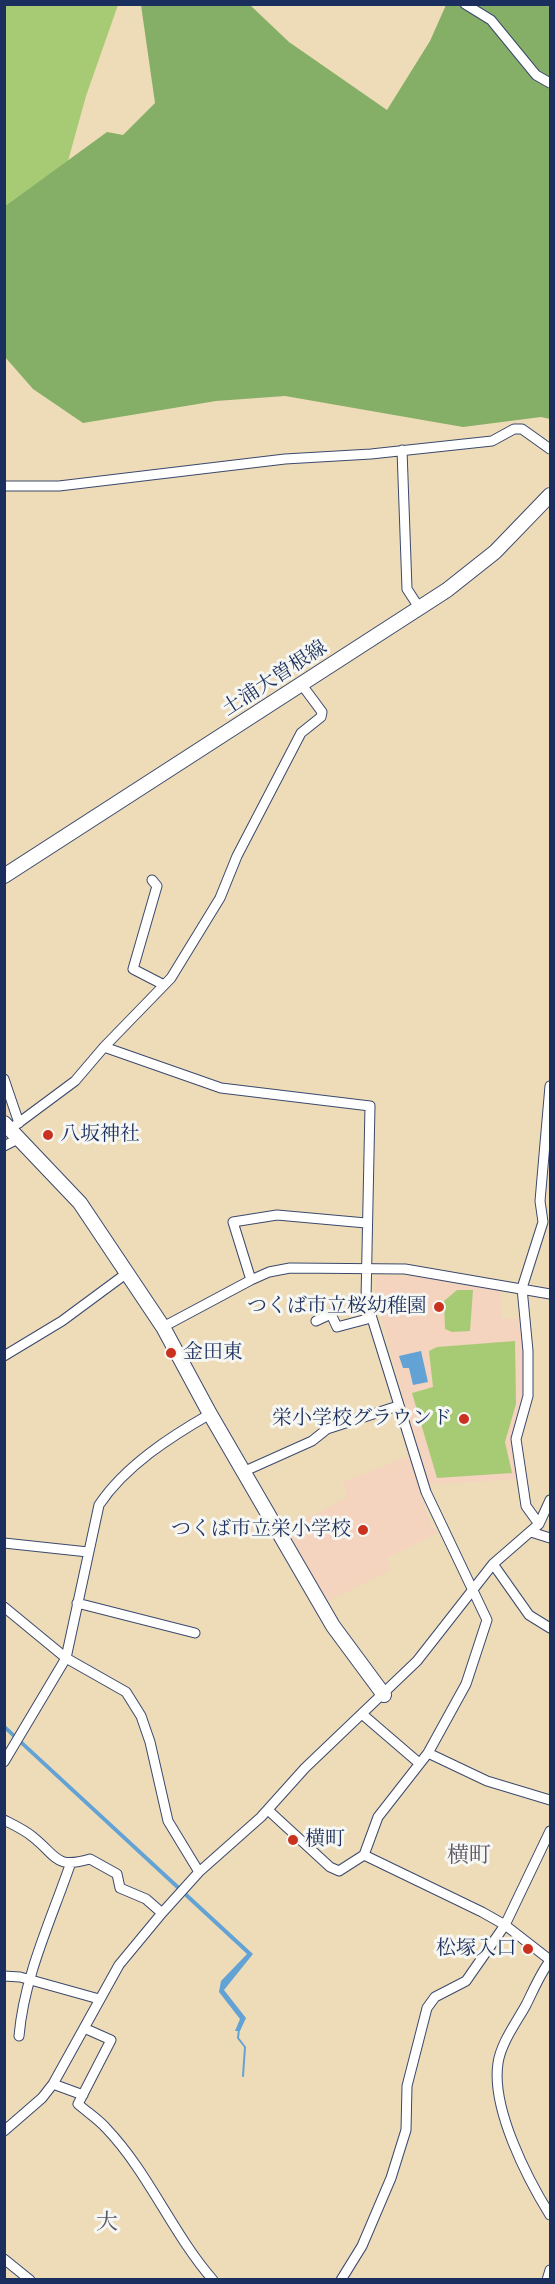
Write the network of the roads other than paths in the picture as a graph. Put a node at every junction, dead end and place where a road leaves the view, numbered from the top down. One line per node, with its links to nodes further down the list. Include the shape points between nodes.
1 (465, 4): 2 (street, via 491,20 536,75)
2 (550, 83)
3 (550, 449): 4 (street, via 522,429 514,429 492,441)
4 (402, 450): 5 (street, via 285,459 59,486); 7 (street, via 407,589)
5 (4, 486)
6 (550, 495): 7 (street, 土浦大曽根線, via 495,552)
7 (420, 609): 8 (street, 土浦大曽根線)
8 (302, 685): 9 (street, 土浦大曽根線); 11 (street, via 322,712 321,717 301,734 237,856 220,898)
9 (4, 876)
10 (152, 880): 11 (street, via 157,886 133,969)
11 (164, 985): 12 (street)
12 (104, 1047): 15 (street, via 75,1081); 18 (street, via 221,1088 370,1106)
13 (4, 1079): 15 (street)
14 (550, 1086): 17 (street)
15 (13, 1129): 16 (street); 20 (street, via 69,1189)
16 (4, 1146)
17 (546, 1198): 22 (street, via 543,1222)
18 (366, 1223): 19 (street); 21 (street, via 277,1215 233,1222)
19 (366, 1268): 21 (street, via 290,1268); 22 (street, via 405,1269); 24 (street, via 366,1299)
20 (127, 1274): 26 (street); 27 (street, via 62,1321)
21 (251, 1280): 26 (street)
22 (522, 1288): 23 (street); 32 (street, via 528,1396 516,1451 526,1506)
23 (550, 1294)
24 (371, 1318): 25 (street, via 337,1327 330,1314); 28 (street)
25 (316, 1321)
26 (163, 1327): 29 (street)
27 (4, 1356)
28 (398, 1406): 30 (street, via 327,1429 312,1441); 38 (street, via 426,1492)
29 (210, 1414): 30 (street); 36 (street, via 163,1444 110,1489 99,1505)
30 (245, 1471): 44 (street, via 333,1626)
31 (550, 1500): 32 (street)
32 (538, 1524): 33 (street)
33 (531, 1532): 34 (street); 37 (street)
34 (550, 1538)
35 (4, 1543): 36 (street)
36 (88, 1552): 39 (street)
37 (493, 1564): 38 (street); 41 (street, via 529,1615)
38 (473, 1589): 44 (street, via 417,1661); 46 (street, via 487,1620 466,1684)
39 (77, 1603): 42 (street); 43 (street)
40 (4, 1607): 43 (street)
41 (550, 1628)
42 (195, 1633)
43 (66, 1658): 47 (street); 55 (street, via 126,1692 141,1716 168,1821)
44 (384, 1695): 45 (street)
45 (362, 1714): 48 (street); 50 (street)
46 (428, 1753): 48 (street); 49 (street, via 487,1781)
47 (4, 1762)
48 (419, 1763): 53 (street, via 378,1816)
49 (550, 1800)
50 (268, 1810): 53 (street, via 330,1867 339,1871); 55 (street)
51 (4, 1820): 54 (street, via 33,1836 55,1858)
52 (550, 1831): 57 (street)
53 (364, 1855): 57 (street)
54 (70, 1865): 56 (street, via 90,1859 117,1874 120,1888 146,1899); 60 (street)
55 (199, 1872): 56 (street)
56 (162, 1913): 61 (street, via 119,1965)
57 (505, 1925): 58 (street); 72 (street, via 466,1981 435,1997 427,2008 407,2086 406,2130 391,2178 362,2246)
58 (550, 1961): 67 (street, via 504,2045 498,2064 506,2118 533,2187)
59 (4, 1976): 60 (street)
60 (30, 1980): 61 (street); 63 (street, via 21,2010)
61 (99, 1999): 62 (street)
62 (84, 2028): 64 (street); 65 (street, via 111,2040)
63 (19, 2036)
64 (53, 2084): 65 (street); 66 (street)
65 (83, 2095): 71 (street, via 78,2104 106,2128 129,2157)
66 (4, 2131)
67 (550, 2215)
68 (4, 2259): 70 (street)
69 (550, 2270): 73 (street)
70 (30, 2280)
71 (213, 2280)
72 (341, 2280)
73 (547, 2280)

